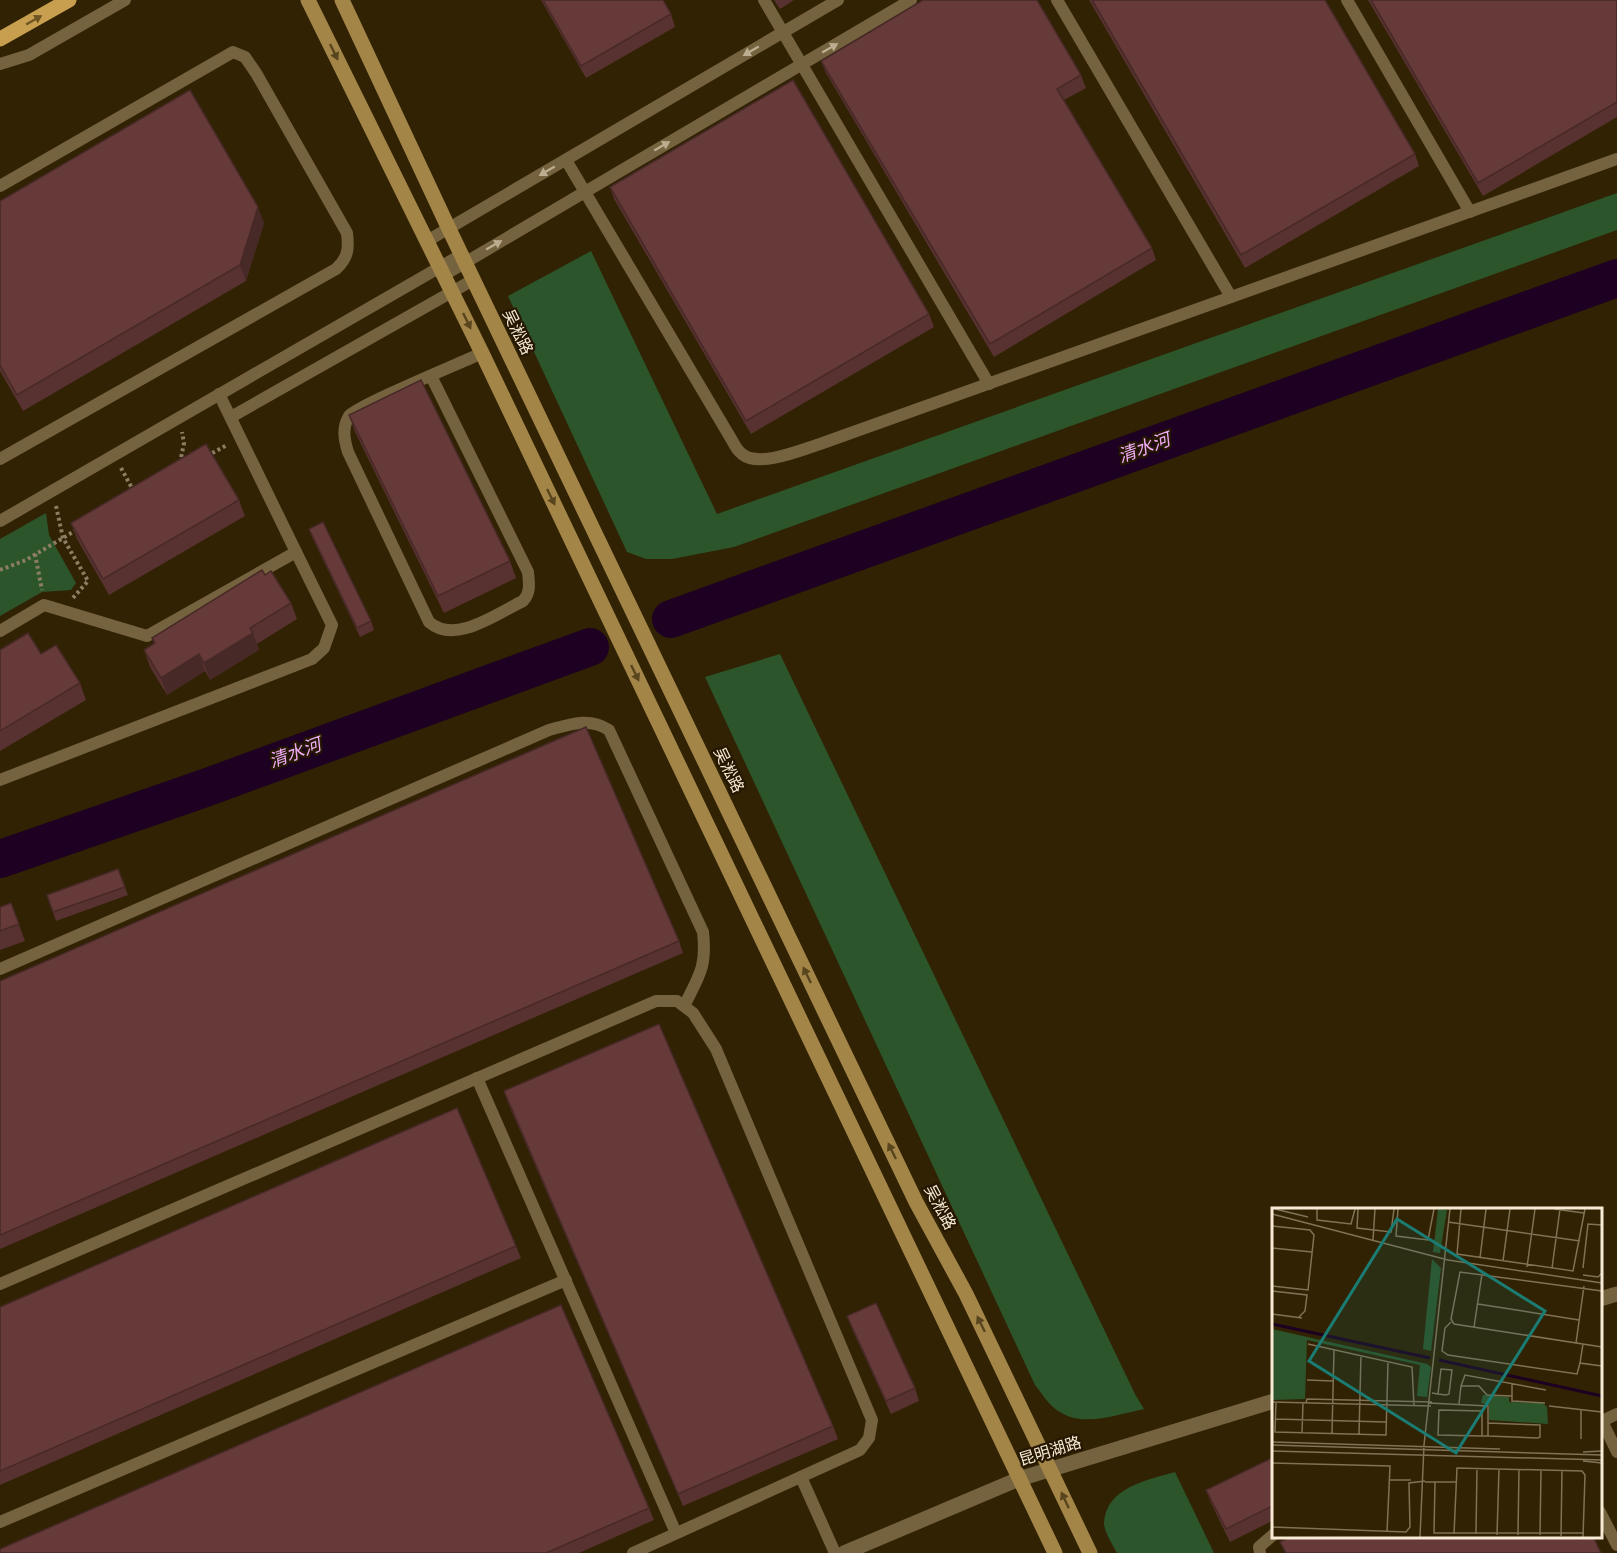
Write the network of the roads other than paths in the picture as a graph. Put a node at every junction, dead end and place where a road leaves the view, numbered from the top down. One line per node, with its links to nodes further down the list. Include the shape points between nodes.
1 (69, 0): 11 (main road, one-way to 1)
2 (125, 0): 12 (lane, via 29,55)
3 (308, 0): 20 (main road, one-way to 20)
4 (342, 0): 19 (main road, 吴淞路)
5 (764, 0): 10 (lane)
6 (838, 0): 10 (lane)
7 (911, 0): 13 (lane, one-way to 7)
8 (1057, 0): 25 (lane)
9 (1347, 0): 18 (lane)
10 (783, 32): 13 (lane); 15 (lane, one-way to 15)
11 (0, 39)
12 (0, 64)
13 (802, 64): 17 (lane, one-way to 13); 28 (lane)
14 (1617, 159): 18 (lane)
15 (566, 160): 17 (lane); 19 (lane, one-way to 19)
16 (0, 186): 31 (lane, via 233,52 245,57 256,73 347,233 349,249 345,261 336,269)
17 (585, 192): 21 (lane, one-way to 17); 28 (lane, via 742,454 770,459)
18 (1470, 212): 25 (lane)
19 (448, 229): 20 (lane); 21 (main road, 吴淞路)
20 (427, 241): 22 (main road)
21 (463, 259): 22 (lane); 23 (main road, 吴淞路)
22 (442, 271): 24 (main road); 29 (lane)
23 (473, 280): 24 (lane); 46 (main road, 吴淞路, one-way to 23, via 966,1294 916,1202)
24 (452, 292): 26 (main road, one-way to 26); 30 (lane)
25 (1231, 297): 28 (lane)
26 (482, 353): 27 (lane); 48 (main road, one-way to 48)
27 (431, 376): 27 (lane, via 350,414 344,438 429,622 436,629 462,631 523,601 530,584 528,572)
28 (989, 384)
29 (219, 394): 30 (lane); 32 (lane)
30 (231, 417): 33 (lane)
31 (0, 459)
32 (1, 517)
33 (296, 552): 34 (lane, via 147,636 44,605); 35 (lane, via 332,624 324,648 312,659)
34 (0, 631)
35 (0, 780)
36 (0, 969): 37 (lane, via 549,730 580,722 598,723 609,730 704,932 704,963)
37 (684, 1006): 38 (lane, via 677,1001 656,1001); 47 (lane, via 693,1013 716,1049 872,1420 869,1438 860,1450)
38 (477, 1078): 39 (lane); 40 (lane)
39 (566, 1280): 50 (lane); 51 (lane)
40 (0, 1284)
41 (1617, 1294): 42 (street)
42 (1602, 1298)
43 (1272, 1402): 46 (street, 昆明湖路)
44 (1617, 1414): 45 (lane, via 1602,1421)
45 (1617, 1452)
46 (1051, 1470): 48 (street, 昆明湖路); 58 (main road, 吴淞路, one-way to 46)
47 (801, 1477): 51 (lane); 55 (lane)
48 (1019, 1479): 56 (street, 昆明湖路); 57 (main road)
49 (1602, 1516): 53 (lane)
50 (0, 1522)
51 (676, 1533): 54 (lane)
52 (1272, 1536): 59 (lane, via 1259,1547)
53 (1617, 1545)
54 (633, 1553)
55 (835, 1553)
56 (844, 1553)
57 (1055, 1553)
58 (1090, 1553)
59 (1260, 1553)

